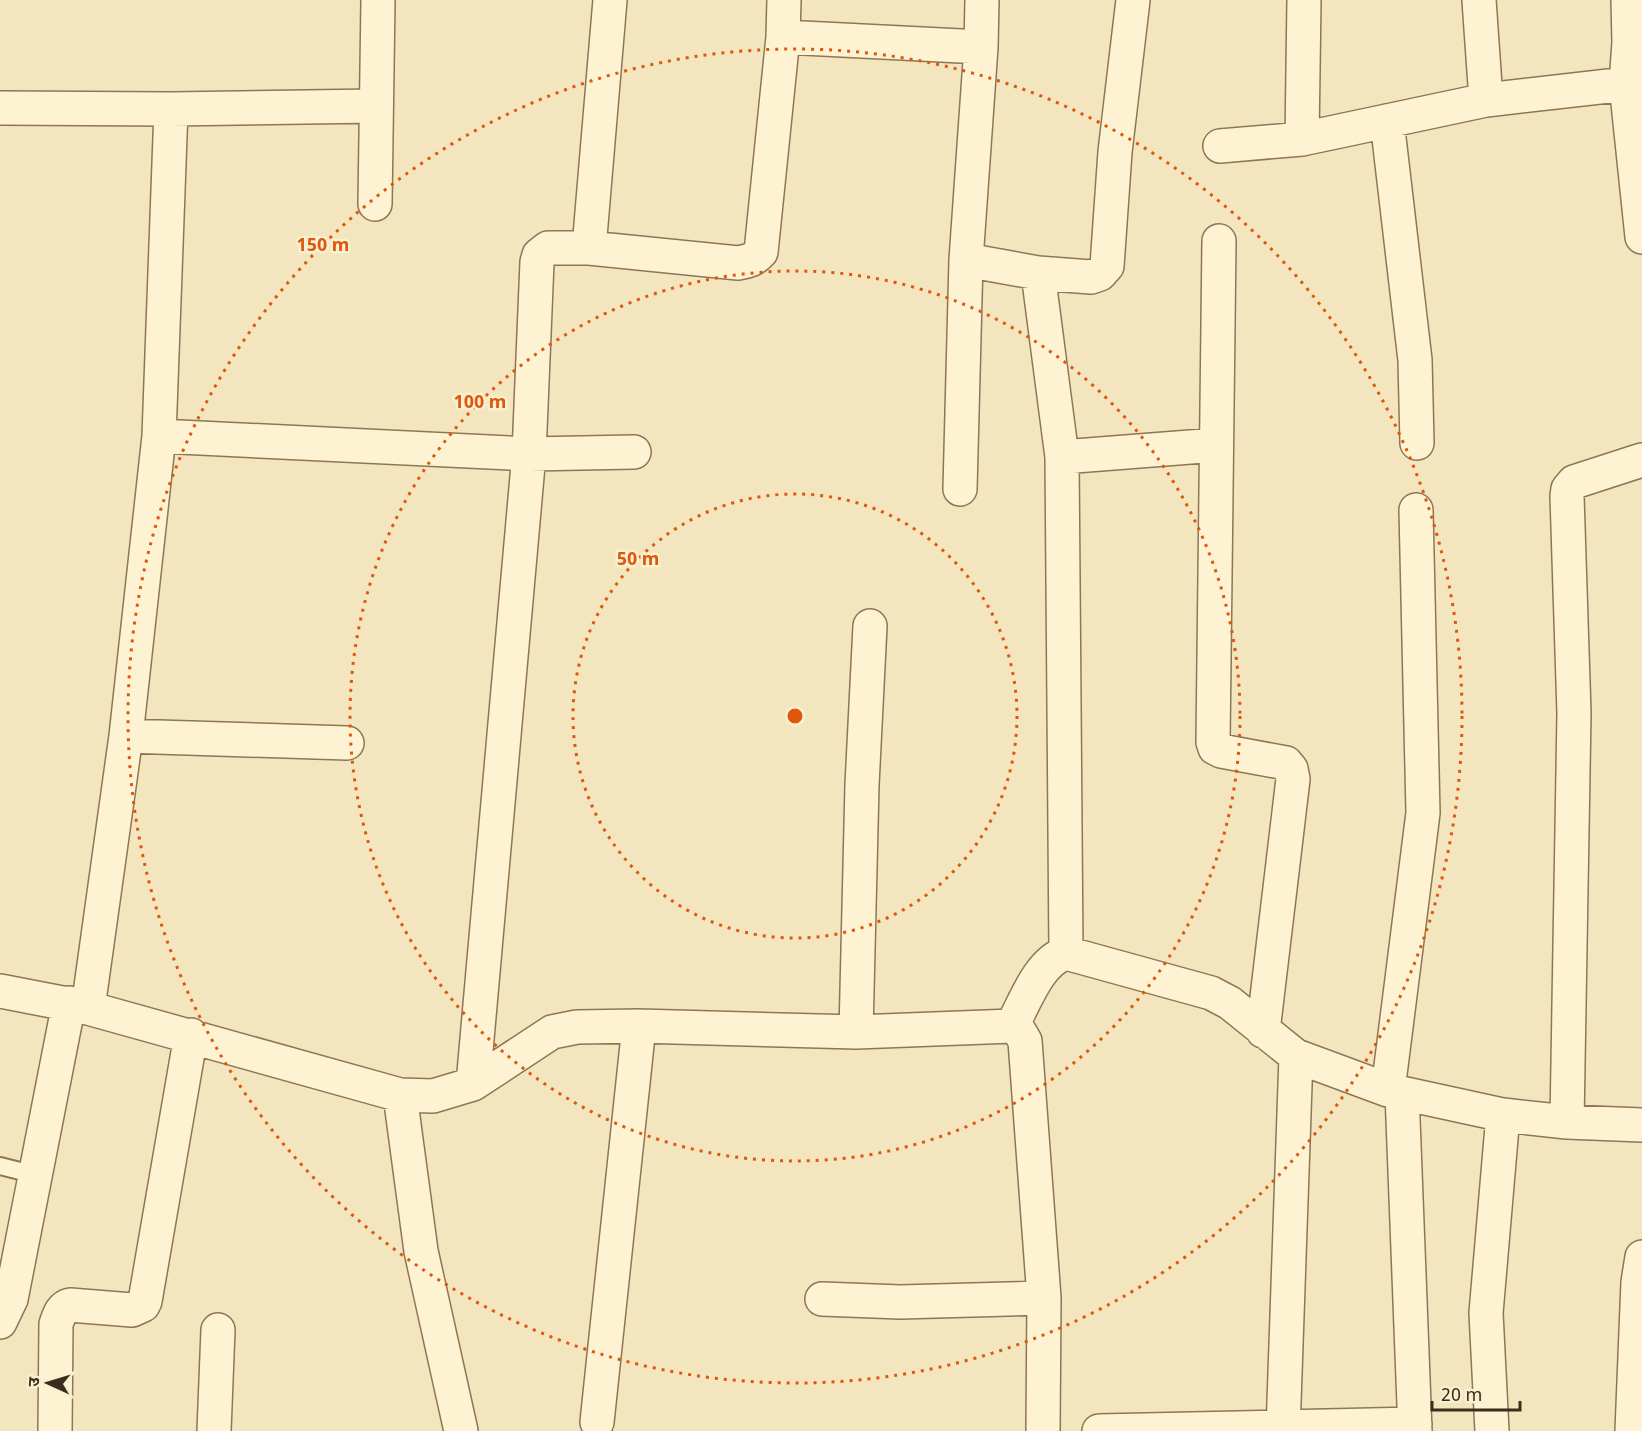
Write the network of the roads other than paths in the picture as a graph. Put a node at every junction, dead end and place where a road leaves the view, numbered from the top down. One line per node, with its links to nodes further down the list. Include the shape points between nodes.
1 (378, 0): 13 (street)
2 (610, 0): 22 (street)
3 (784, 0): 9 (street)
4 (982, 0): 10 (street)
5 (1133, 0): 24 (street, via 1115,152 1107,266 1091,277)
6 (1304, 0): 17 (street)
7 (1479, 0): 12 (street)
8 (1629, 0): 11 (street)
9 (783, 37): 10 (street); 22 (street, via 761,252 751,261 738,263)
10 (981, 47): 23 (street)
11 (1626, 84): 12 (street); 20 (street)
12 (1486, 100): 16 (street)
13 (376, 106): 15 (street); 19 (street)
14 (0, 108): 15 (street)
15 (171, 109): 25 (street)
16 (1387, 121): 17 (street); 26 (street, via 1415,360)
17 (1302, 139): 18 (street)
18 (1220, 146)
19 (375, 204)
20 (1642, 237)
21 (1219, 241): 27 (street)
22 (589, 248): 29 (street, via 548,248 539,255)
23 (966, 260): 24 (street); 32 (street)
24 (1038, 273): 30 (street)
25 (159, 436): 29 (street); 35 (street)
26 (1417, 443)
27 (1216, 445): 30 (street); 42 (street, via 1213,742 1221,752 1286,763 1292,769 1293,779)
28 (634, 452): 29 (street)
29 (529, 454): 46 (street)
30 (1062, 457): 37 (street)
31 (1642, 460): 50 (street, via 1574,482 1567,496 1574,713)
32 (960, 489)
33 (1416, 510): 47 (street, via 1423,813)
34 (870, 626): 43 (street)
35 (126, 736): 36 (street); 39 (street)
36 (347, 743)
37 (1066, 953): 41 (street, via 1044,967); 42 (street, via 1210,993 1230,1003)
38 (0, 991): 39 (street)
39 (79, 1006): 44 (street); 53 (street)
40 (639, 1026): 43 (street); 46 (street, via 577,1027 552,1032); 59 (street)
41 (1012, 1026): 43 (street); 55 (street, via 1025,1041)
42 (1263, 1031): 45 (street)
43 (856, 1032)
44 (191, 1035): 48 (street); 62 (street, via 146,1301 132,1310 70,1305 60,1312 56,1324)
45 (1296, 1056): 47 (street); 61 (street)
46 (473, 1084): 48 (street, via 433,1096)
47 (1395, 1091): 49 (street); 60 (street)
48 (400, 1095): 64 (street, via 421,1251)
49 (1503, 1116): 50 (street); 67 (street, via 1486,1313)
50 (1567, 1122): 51 (street)
51 (1642, 1125)
52 (0, 1166): 53 (lane)
53 (36, 1175): 57 (street, via 11,1299)
54 (1642, 1257): 68 (street)
55 (1044, 1298): 56 (street, via 900,1302); 65 (street)
56 (822, 1299)
57 (0, 1322)
58 (218, 1330): 63 (street)
59 (597, 1422)
60 (1415, 1428): 61 (street)
61 (1283, 1429): 66 (street)
62 (55, 1431)
63 (214, 1431)
64 (461, 1431)
65 (1043, 1431)
66 (1099, 1431)
67 (1492, 1431)
68 (1632, 1431)

